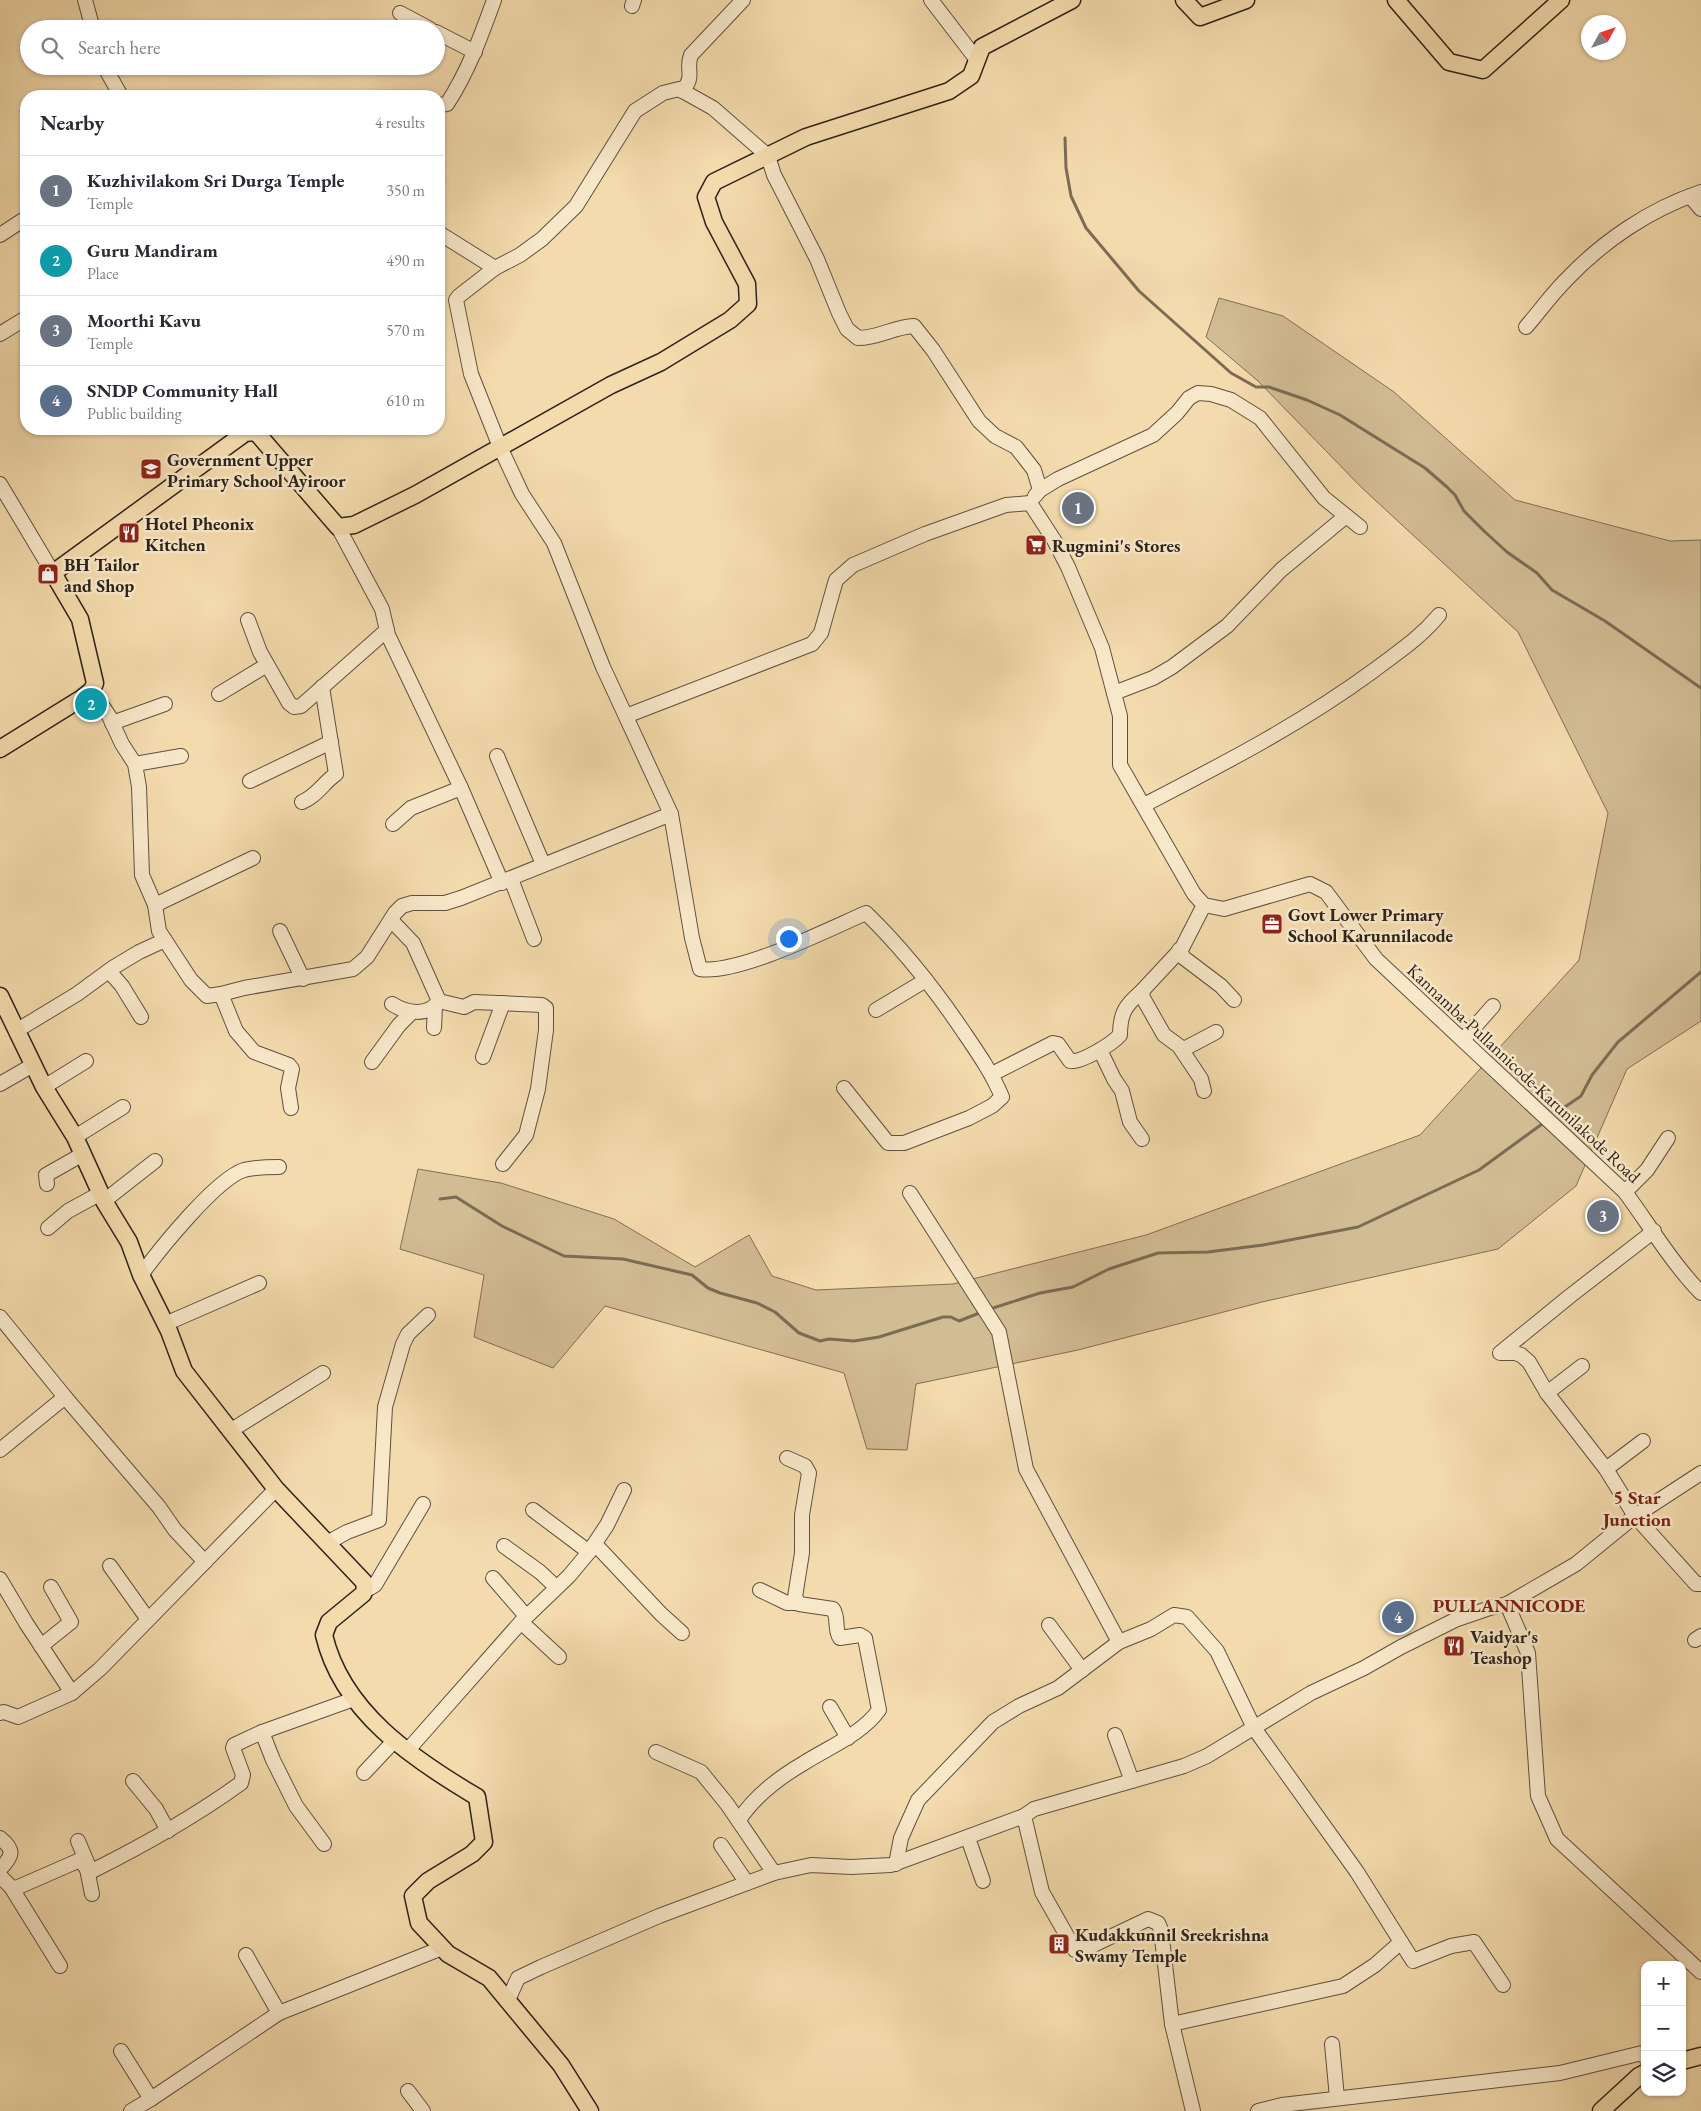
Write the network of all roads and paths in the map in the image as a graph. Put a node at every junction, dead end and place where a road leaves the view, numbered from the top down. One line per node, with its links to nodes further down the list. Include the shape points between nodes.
1 (85, 0): 11 (street)
2 (494, 0): 14 (street)
3 (743, 0): 18 (street, via 691,55 688,61 689,84)
4 (931, 0): 15 (street)
5 (1072, 0): 15 (main road, via 982,47)
6 (1184, 0): 7 (main road, via 1200,17)
7 (1246, 0)
8 (1396, 0): 9 (main road, via 1449,62 1483,70)
9 (1561, 0)
10 (400, 13): 12 (street)
11 (91, 20)
12 (413, 20)
13 (445, 37): 14 (street)
14 (475, 52): 19 (street, via 457,90)
15 (977, 60): 20 (main road, via 971,76 949,91 806,137)
16 (109, 75): 17 (street)
17 (118, 90)
18 (682, 91): 20 (street, via 714,108); 26 (street, via 663,93 635,111 576,206 542,239)
19 (445, 104)
20 (768, 156): 32 (main road, via 714,182 706,197 714,222 747,284 748,304 730,320 661,362 612,385); 34 (street, via 847,329 858,338 876,337 904,326 914,326 979,421 995,436 1016,447 1034,470)
21 (1695, 194): 22 (street); 28 (street, via 1614,237 1566,280)
22 (1701, 209)
23 (20, 222): 24 (street)
24 (0, 235)
25 (445, 237): 26 (street)
26 (495, 268): 32 (street, via 456,300 471,374)
27 (20, 322): 29 (street)
28 (1526, 327)
29 (0, 334)
30 (241, 435): 39 (main road)
31 (259, 435): 37 (main road)
32 (500, 447): 37 (main road, via 415,495 354,525); 49 (street, via 522,494 554,543)
33 (0, 484): 39 (street)
34 (1040, 490): 35 (street); 36 (street, via 1153,434 1178,413 1189,398 1198,393 1211,394 1231,400 1260,418 1324,498)
35 (1030, 502): 46 (street, via 1068,567 1102,648); 49 (street, via 1006,505 853,565 836,580 821,633 812,644)
36 (1346, 516): 38 (street); 46 (street, via 1281,570 1227,626 1172,667)
37 (338, 527): 42 (street, via 382,609)
38 (1360, 527)
39 (53, 573): 45 (main road, via 80,619 96,683)
40 (1439, 615): 59 (street, via 1423,634 1285,730)
41 (248, 620): 43 (street)
42 (387, 630): 44 (street); 57 (street)
43 (267, 665): 44 (street, via 294,707 301,706); 47 (street)
44 (322, 687): 51 (street)
45 (92, 690): 50 (street); 52 (main road)
46 (1114, 693): 59 (street, via 1120,716 1120,765)
47 (219, 694)
48 (165, 704): 50 (street)
49 (626, 716): 60 (street)
50 (112, 723): 55 (street)
51 (331, 742): 56 (street); 58 (street, via 336,774 316,795)
52 (0, 749)
53 (181, 756): 55 (street)
54 (498, 756): 63 (street)
55 (135, 764): 65 (street, via 139,787 142,875)
56 (250, 781)
57 (461, 788): 61 (street, via 411,808); 64 (street)
58 (302, 802)
59 (1144, 806): 66 (street, via 1194,894)
60 (671, 814): 63 (street); 74 (street, via 700,969 709,970 789,947 866,913 904,951)
61 (393, 824)
62 (253, 858): 65 (street)
63 (543, 864): 64 (street)
64 (506, 881): 67 (street, via 445,903 406,904); 69 (street)
65 (155, 905): 70 (street, via 159,931)
66 (1204, 905): 71 (street); 89 (street, Kannamba-Pullannicode-Karunilakode Road, via 1224,909 1310,884 1326,892 1376,959)
67 (391, 920): 73 (street, via 367,957 353,969); 79 (street, via 413,943)
68 (280, 931): 73 (street)
69 (534, 939)
70 (165, 940): 72 (street); 76 (street, via 207,996)
71 (1179, 950): 75 (street); 78 (street, via 1184,958)
72 (109, 971): 85 (street); 87 (street)
73 (303, 979): 76 (street)
74 (926, 980): 83 (street); 96 (street)
75 (1142, 991): 90 (street, via 1125,1006 1120,1035); 91 (street, via 1164,1035)
76 (221, 994): 102 (street, via 236,1031 254,1052 292,1069 288,1088)
77 (0, 996): 87 (main road)
78 (1234, 1000)
79 (437, 1003): 80 (street, via 464,1008 474,1002); 84 (street, via 423,1011); 86 (street)
80 (504, 1003): 92 (street); 108 (street, via 542,1005 546,1012 538,1089 526,1135)
81 (392, 1004): 84 (street)
82 (1493, 1006): 89 (street)
83 (876, 1010)
84 (412, 1012): 94 (street)
85 (141, 1017)
86 (434, 1028)
87 (16, 1031): 95 (main road)
88 (1216, 1032): 91 (street)
89 (1463, 1040): 111 (street, Kannamba-Pullannicode-Karunilakode Road)
90 (1100, 1050): 96 (street, via 1076,1062 1070,1061 1058,1044 1053,1043); 105 (street, via 1122,1091 1130,1122)
91 (1182, 1050): 100 (street, via 1201,1079)
92 (483, 1057)
93 (86, 1062): 98 (street)
94 (372, 1062)
95 (33, 1065): 97 (street); 98 (main road)
96 (992, 1074): 99 (street, via 1002,1097 992,1106 904,1143 888,1143)
97 (0, 1084)
98 (44, 1087): 103 (main road)
99 (844, 1088)
100 (1204, 1091)
101 (124, 1107): 103 (street)
102 (291, 1108)
103 (75, 1137): 106 (main road)
104 (1668, 1138): 111 (street, via 1647,1170)
105 (1142, 1139)
106 (83, 1154): 110 (street, via 46,1175); 113 (main road)
107 (155, 1161): 113 (street)
108 (503, 1164)
109 (279, 1167): 116 (street, via 243,1171 227,1180 162,1246)
110 (47, 1184)
111 (1625, 1192): 115 (street, Kannamba-Pullannicode-Karunilakode Road)
112 (910, 1193): 155 (street, via 998,1332 1026,1469)
113 (103, 1197): 114 (street, via 68,1212); 116 (main road, via 129,1242)
114 (48, 1228)
115 (1654, 1231): 118 (street, Kannamba-Pullannicode-Karunilakode Road, via 1682,1273); 124 (street, via 1500,1353 1521,1355 1529,1362)
116 (141, 1275): 121 (main road)
117 (259, 1283): 121 (street)
118 (1701, 1294)
119 (428, 1315): 137 (street, via 408,1334 403,1344 385,1407 379,1520)
120 (0, 1317): 125 (street)
121 (165, 1324): 126 (main road, via 184,1371)
122 (1582, 1366): 124 (street)
123 (324, 1373): 126 (street)
124 (1547, 1393): 130 (street)
125 (65, 1397): 128 (street); 140 (street)
126 (230, 1431): 132 (main road)
127 (1644, 1441): 130 (street)
128 (0, 1450)
129 (787, 1458): 149 (street, via 805,1466 809,1473 802,1515 802,1553 795,1598)
130 (1606, 1470): 136 (street)
131 (1701, 1473): 136 (street)
132 (276, 1489): 137 (main road); 140 (street)
133 (624, 1490): 139 (street)
134 (423, 1504): 146 (street, via 375,1585)
135 (533, 1510): 139 (street)
136 (1635, 1516): 144 (street, via 1696,1584); 150 (street, via 1576,1564)
137 (327, 1543): 146 (main road, via 362,1578)
138 (504, 1546): 147 (street)
139 (592, 1548): 147 (street); 154 (street)
140 (205, 1562): 151 (street)
141 (110, 1566): 151 (street)
142 (493, 1578): 152 (street)
143 (0, 1579): 156 (street)
144 (1701, 1584)
145 (51, 1587): 156 (street, via 71,1622)
146 (365, 1587): 160 (main road, via 363,1594 329,1622 324,1635 333,1664)
147 (556, 1587): 152 (street)
148 (760, 1590): 149 (street, via 787,1603)
149 (798, 1603): 166 (street, via 833,1609 840,1638 860,1635 867,1642 879,1710 872,1720)
150 (1507, 1604): 163 (street, via 1455,1620 1401,1646); 193 (street, via 1528,1653 1538,1796 1557,1838)
151 (147, 1618): 159 (street, via 100,1669)
152 (524, 1619): 157 (street); 167 (street)
153 (1049, 1625): 158 (street)
154 (682, 1633)
155 (1119, 1642): 158 (street); 163 (street, via 1174,1615 1187,1617 1217,1651)
156 (42, 1646): 159 (street)
157 (558, 1657)
158 (1082, 1670): 180 (street, via 1058,1688 993,1722 918,1800 901,1838)
159 (72, 1693): 162 (street, via 18,1717)
160 (354, 1699): 164 (street); 167 (main road)
161 (830, 1707): 166 (street)
162 (0, 1713)
163 (1254, 1728): 171 (street, via 1207,1756); 189 (street, via 1357,1872)
164 (262, 1732): 174 (street, via 234,1745 244,1775 241,1783); 178 (street, via 296,1806)
165 (1115, 1735): 171 (street)
166 (848, 1738): 173 (street, via 803,1763 748,1807)
167 (401, 1746): 169 (street); 190 (main road, via 476,1797 484,1842 472,1854 428,1881 413,1896 419,1922)
168 (656, 1752): 173 (street, via 702,1772)
169 (364, 1773)
170 (133, 1781): 174 (street, via 156,1809)
171 (1132, 1782): 172 (street, via 1034,1810)
172 (1024, 1816): 176 (street); 197 (street, via 1042,1892 1075,1950 1085,1949 1148,1919 1158,1923)
173 (739, 1820): 183 (street)
174 (168, 1831): 182 (street, via 111,1862 92,1871)
175 (0, 1838): 181 (street, via 9,1846 11,1854)
176 (968, 1838): 180 (street); 185 (street)
177 (78, 1842): 182 (street)
178 (324, 1844)
179 (721, 1845): 186 (street)
180 (896, 1864): 183 (street, via 811,1865)
181 (0, 1869)
182 (89, 1869): 187 (street, via 80,1860 16,1888); 188 (street)
183 (774, 1873): 186 (street)
184 (0, 1876): 187 (street)
185 (983, 1881)
186 (747, 1883): 195 (street, via 616,1933 518,1978)
187 (11, 1887): 192 (street)
188 (92, 1894)
189 (1401, 1942): 194 (street, via 1413,1961 1451,1946 1474,1942); 197 (street, via 1375,1965 1343,1986)
190 (442, 1948): 195 (main road, via 489,1978); 196 (street)
191 (246, 1955): 196 (street)
192 (60, 1966)
193 (1701, 1972)
194 (1503, 1985)
195 (508, 2000): 209 (main road, via 561,2066)
196 (279, 2012): 206 (street)
197 (1172, 2024): 210 (street)
198 (1332, 2044): 205 (street)
199 (121, 2051): 206 (street)
200 (1641, 2053): 205 (street, via 1560,2073)
201 (1701, 2056): 202 (main road)
202 (1686, 2060)
203 (1641, 2075): 212 (main road)
204 (408, 2091): 208 (street)
205 (1337, 2098): 211 (street)
206 (151, 2099): 207 (street)
207 (131, 2111)
208 (422, 2111)
209 (590, 2111)
210 (1193, 2111)
211 (1259, 2111)
212 (1601, 2111)

